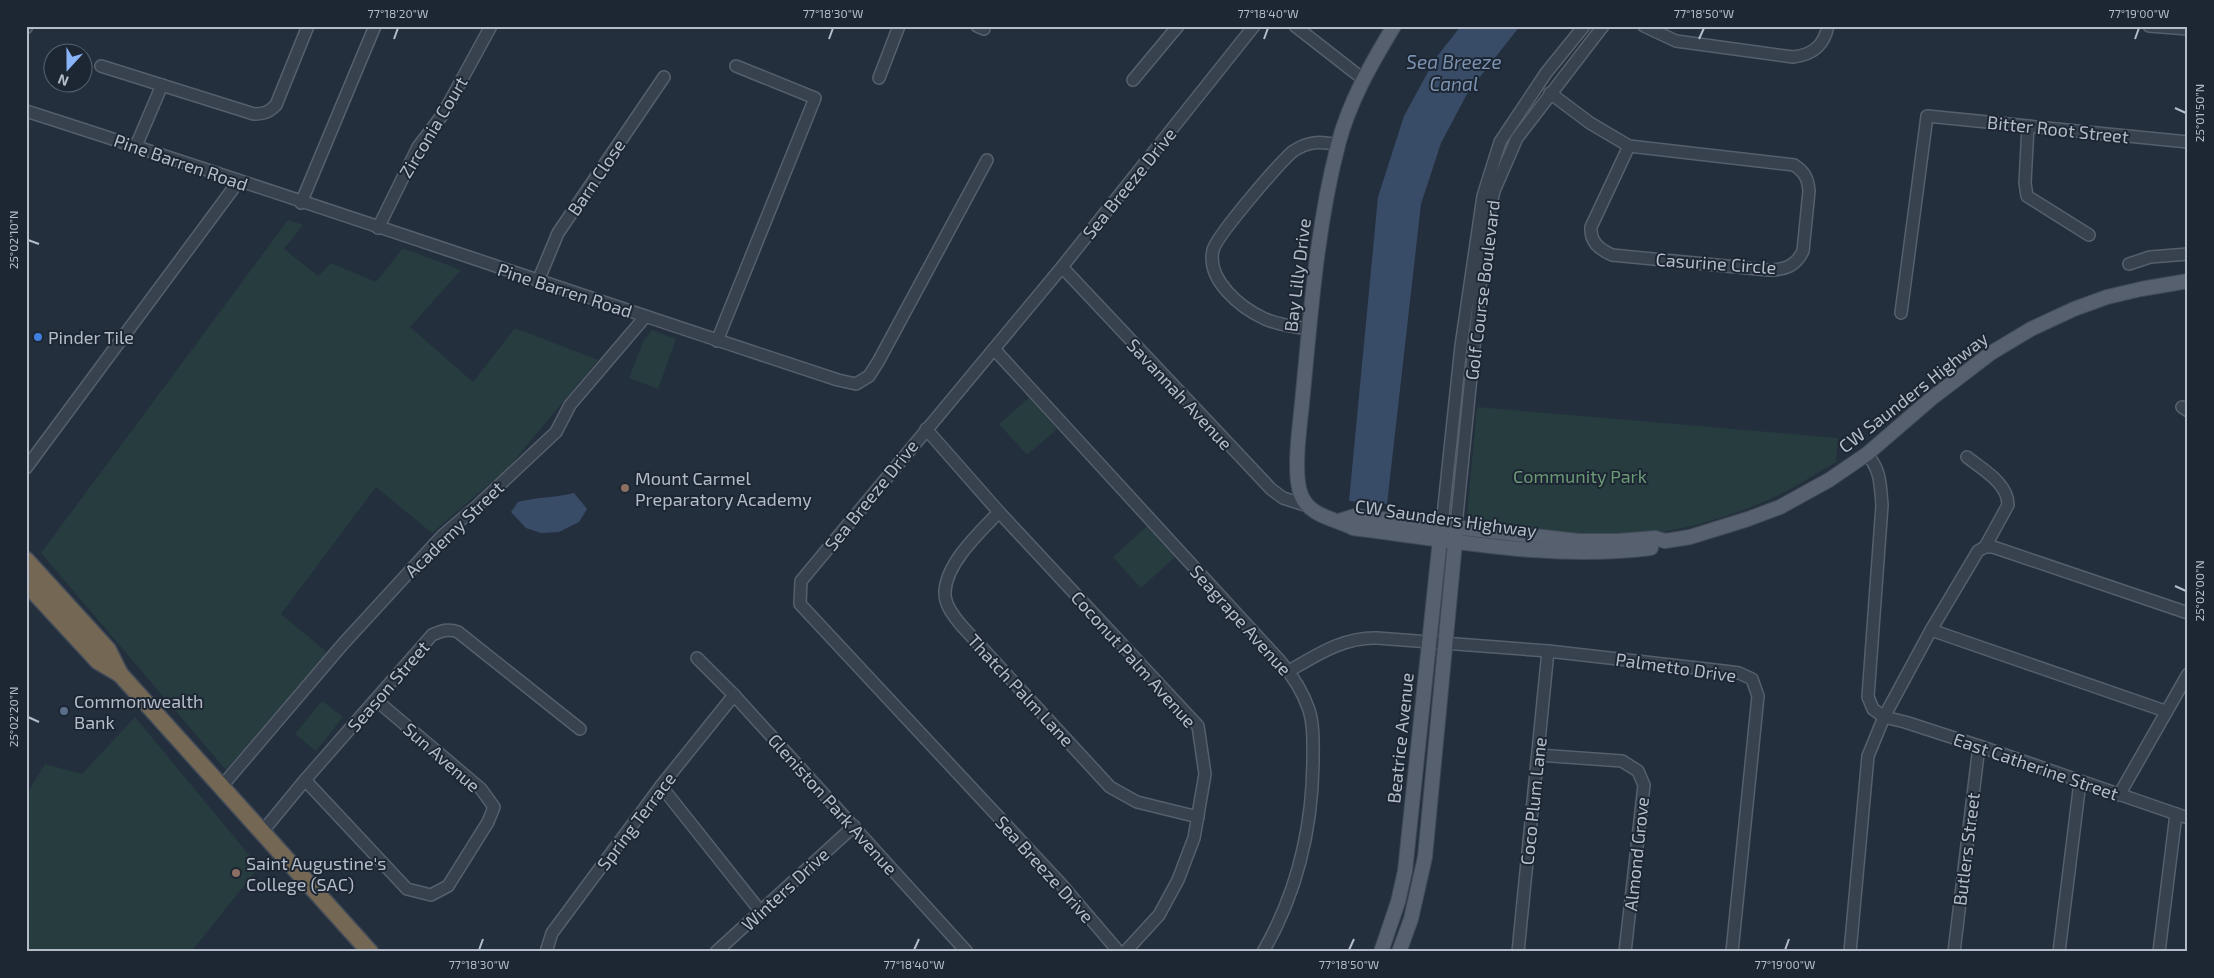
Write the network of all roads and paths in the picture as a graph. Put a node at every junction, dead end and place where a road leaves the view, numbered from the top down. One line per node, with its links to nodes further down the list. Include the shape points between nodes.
1 (308, 26): 21 (street, via 276,105 268,112 254,114)
2 (375, 26): 31 (street)
3 (491, 26): 32 (street, Zirconia Court, via 443,114 418,147)
4 (899, 26): 18 (street)
5 (1178, 26): 20 (street)
6 (1254, 26): 36 (street, Sea Breeze Drive)
7 (1295, 26): 19 (street)
8 (1394, 26): 19 (main road, Bay Lilly Drive)
9 (1584, 26): 51 (street, Golf Course Boulevard, via 1546,73 1500,142 1482,196 1461,346)
10 (1602, 26): 22 (street, Golf Course Boulevard)
11 (1644, 26): 12 (street, via 1685,43 1793,57 1807,55 1820,46)
12 (1828, 26)
13 (2149, 26): 14 (street)
14 (2188, 30)
15 (101, 66): 21 (street)
16 (736, 66): 42 (street, via 815,98)
17 (664, 77): 37 (street, Barn Close, via 558,232)
18 (879, 78)
19 (1363, 79): 26 (main road, Bay Lilly Drive)
20 (1133, 80)
21 (162, 85): 27 (street)
22 (1550, 93): 28 (street, Casurine Circle, via 1590,123); 52 (street, Golf Course Boulevard, via 1517,138 1494,190 1485,238)
23 (26, 111): 27 (street, Pine Barren Road)
24 (2028, 126): 25 (street, Bitter Root Street); 33 (street, via 2024,182 2027,196); 39 (street, Bitter Root Street, via 1927,116)
25 (2188, 142)
26 (1338, 145): 41 (main road, Bay Lilly Drive, via 1323,218); 41 (street, via 1316,141 1292,152 1222,234 1213,253 1215,271 1221,282 1246,308 1282,324)
27 (136, 146): 30 (street, Pine Barren Road)
28 (1629, 146): 28 (street, Casurine Circle, via 1591,227 1593,240 1602,250 1612,255 1768,270 1785,268 1800,258 1810,191 1808,181 1799,168)
29 (987, 160): 42 (street, Pine Barren Road, via 869,376 856,384 838,380)
30 (238, 182): 31 (street, Pine Barren Road); 47 (street)
31 (301, 202): 32 (street, Pine Barren Road)
32 (378, 228): 37 (street, Pine Barren Road)
33 (2089, 235)
34 (2188, 254): 35 (street, via 2150,257)
35 (2129, 264)
36 (1062, 267): 43 (street, Sea Breeze Drive); 48 (street, Savannah Avenue, via 1270,489 1283,498)
37 (538, 281): 40 (street, Pine Barren Road)
38 (2188, 281): 45 (main road, CW Saunders Highway, via 2107,298 2031,329 1991,353)
39 (1901, 313)
40 (645, 317): 42 (street, Pine Barren Road); 77 (street, Academy Street, via 570,405 556,432 442,535 343,644)
41 (1310, 329): 48 (main road, Bay Lilly Drive, via 1298,464 1299,488)
42 (718, 341)
43 (994, 350): 44 (street, Sea Breeze Drive); 65 (street, Seagrape Avenue)
44 (926, 429): 49 (street, Coconut Palm Avenue); 90 (street, Sea Breeze Drive, via 801,581 800,604 1061,884)
45 (1867, 454): 55 (main road, CW Saunders Highway, via 1780,507 1748,520); 71 (street, via 1879,473 1882,505 1868,697 1873,709)
46 (1967, 457): 56 (street, via 2005,489 2008,498 2008,504)
47 (26, 468)
48 (1308, 506): 50 (main road, via 1324,517)
49 (999, 512): 81 (street, Coconut Palm Avenue, via 1198,726 1205,774); 81 (street, Thatch Palm Lane, via 968,544 948,577 944,592 948,608 1110,787 1137,802)
50 (1339, 521): 51 (main road, CW Saunders Highway, via 1355,516); 53 (main road, CW Saunders Highway, via 1353,528)
51 (1442, 525): 52 (main road, CW Saunders Highway); 53 (main road, Beatrice Avenue)
52 (1456, 526): 54 (main road, Beatrice Avenue); 55 (main road, CW Saunders Highway, via 1572,541 1655,538)
53 (1440, 539): 54 (main road, CW Saunders Highway); 61 (main road, Beatrice Avenue)
54 (1455, 541): 55 (main road, CW Saunders Highway, via 1579,552 1638,550 1656,547); 62 (main road, Beatrice Avenue)
55 (1665, 541)
56 (1985, 547): 59 (street); 60 (street, via 1978,551)
57 (26, 560): 66 (highway, via 108,650)
58 (26, 583): 66 (highway, via 98,661)
59 (2188, 613)
60 (1931, 630): 70 (street); 71 (street)
61 (1429, 642): 62 (street, Palmetto Drive); 65 (street, Palmetto Drive, via 1357,639 1328,648); 93 (main road, Beatrice Avenue, via 1405,871)
62 (1444, 643): 63 (street, Palmetto Drive); 94 (main road, Beatrice Avenue, via 1425,857 1413,911)
63 (1548, 651): 74 (street, Coco Plum Lane); 97 (street, Palmetto Drive, via 1739,673 1752,679 1758,696)
64 (697, 658): 68 (street, Gleniston Park Avenue)
65 (1289, 671): 92 (street, Seagrape Avenue, via 1311,718 1310,809 1300,863 1287,904)
66 (120, 674): 77 (highway)
67 (2188, 674): 70 (street)
68 (734, 695): 78 (street, Spring Terrace); 83 (street, Gleniston Park Avenue)
69 (376, 700): 72 (street, Season Street, via 432,635 451,629); 75 (street, Season Street); 75 (street, Sun Avenue, via 481,789 494,807 448,886 431,895 407,889)
70 (2166, 711): 79 (street)
71 (1884, 718): 73 (street, East Catherine Street); 98 (street, via 1868,756)
72 (580, 729)
73 (1979, 746): 76 (street, East Catherine Street); 99 (street, Butlers Street)
74 (1538, 755): 95 (street, Coco Plum Lane); 96 (street, Almond Grove, via 1622,761 1638,771 1644,785)
75 (305, 780): 84 (street, Season Street)
76 (2080, 782): 79 (street, East Catherine Street); 100 (street)
77 (222, 786): 84 (highway)
78 (661, 786): 85 (street); 87 (street, Spring Terrace, via 552,934)
79 (2119, 795): 80 (street, East Catherine Street)
80 (2176, 814): 82 (street, East Catherine Street); 101 (street)
81 (1198, 817): 91 (street, Coconut Palm Avenue, via 1194,838 1167,901 1159,915)
82 (2188, 818)
83 (854, 826): 85 (street, Winters Drive); 89 (street, Gleniston Park Avenue)
84 (263, 832): 86 (highway)
85 (761, 912): 88 (street, Winters Drive)
86 (370, 952)
87 (546, 952)
88 (716, 952)
89 (967, 952)
90 (1119, 952)
91 (1125, 952)
92 (1263, 952)
93 (1381, 952)
94 (1399, 952)
95 (1518, 952)
96 (1625, 952)
97 (1732, 952)
98 (1850, 952)
99 (1954, 952)
100 (2059, 952)
101 (2159, 952)

